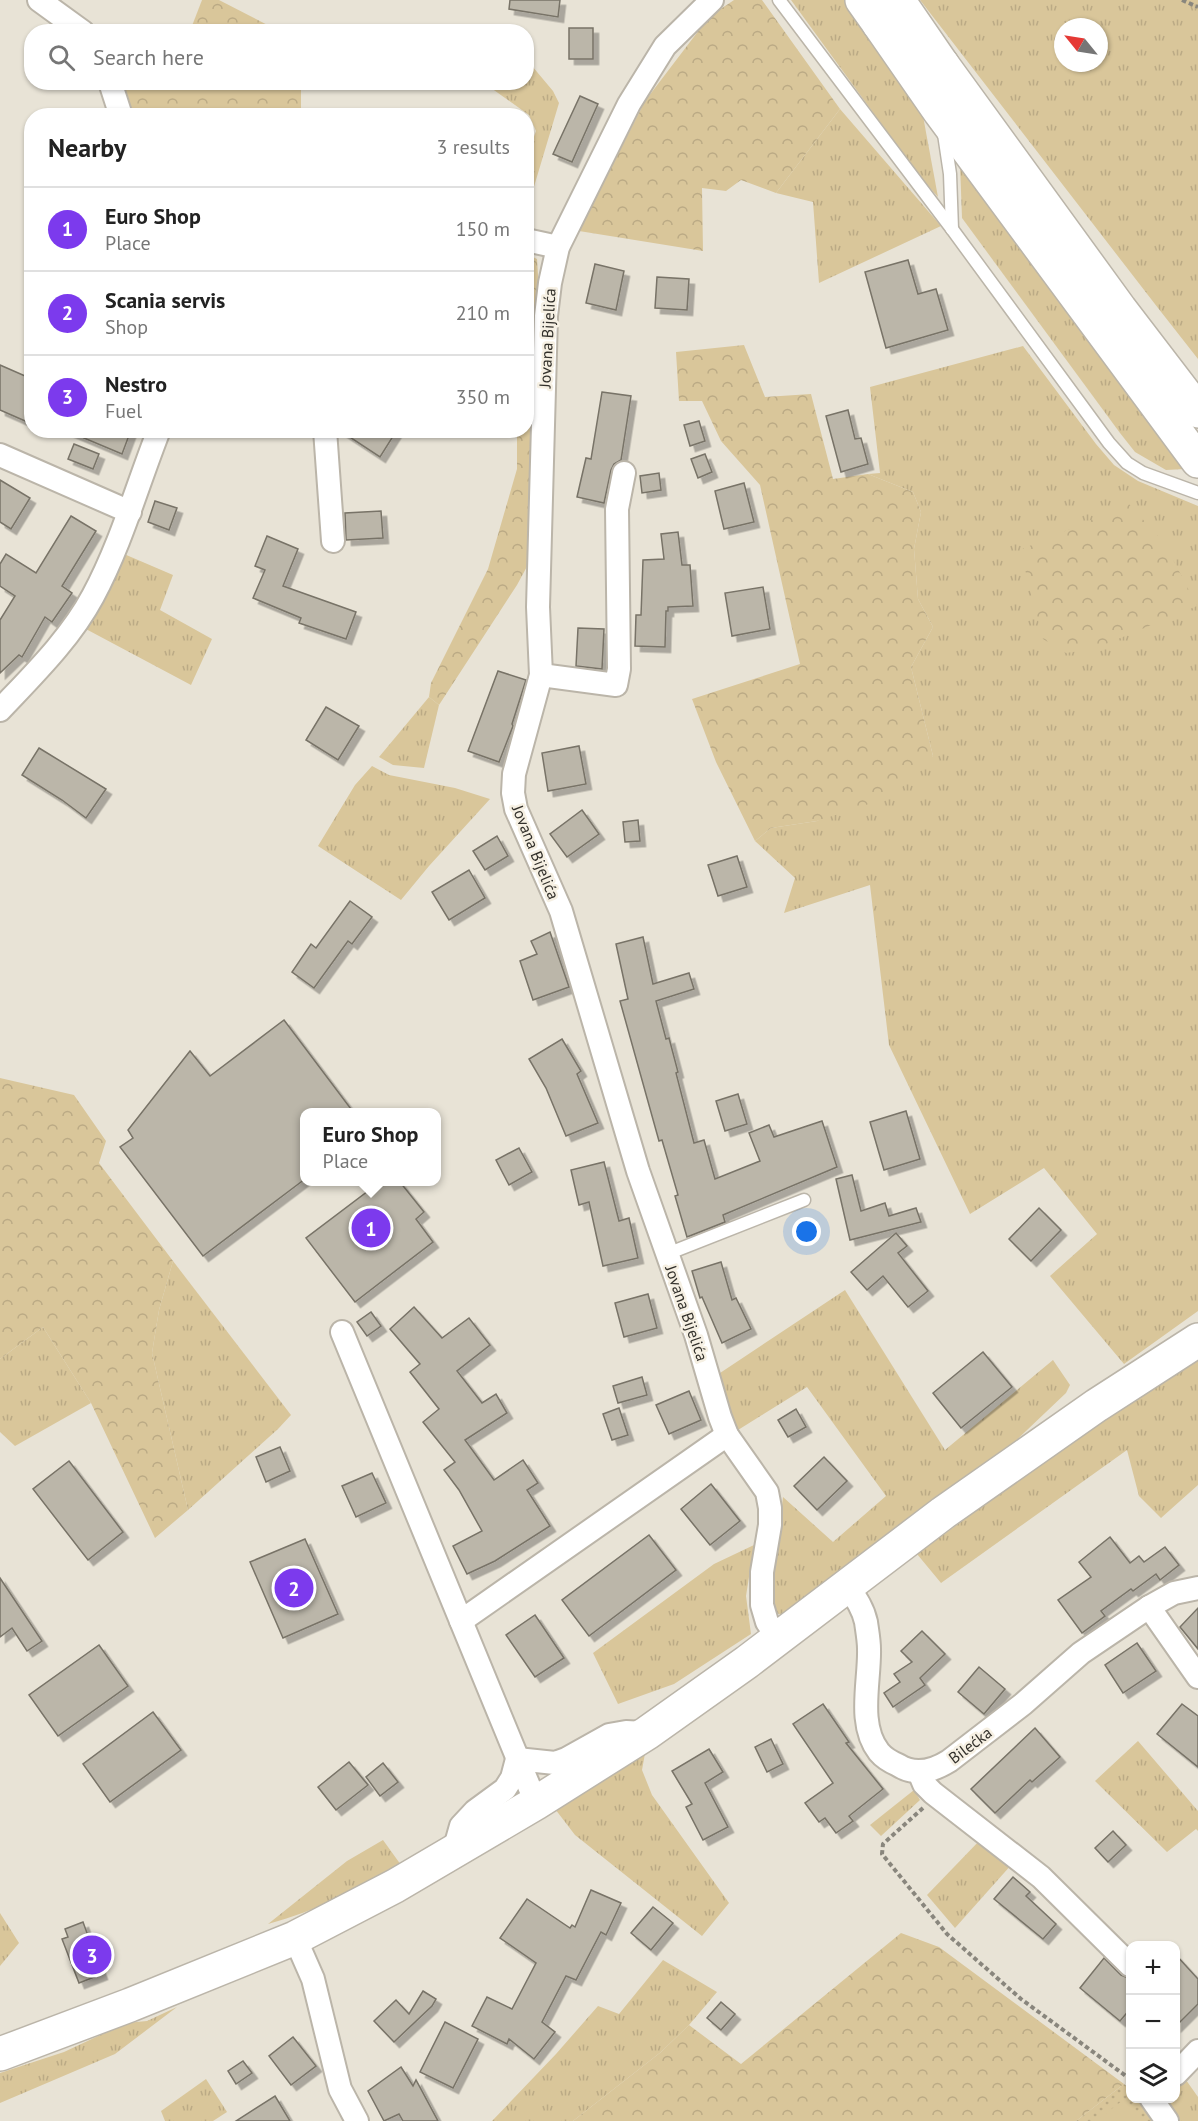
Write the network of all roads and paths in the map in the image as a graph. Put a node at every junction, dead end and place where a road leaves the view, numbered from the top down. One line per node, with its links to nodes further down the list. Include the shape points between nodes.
1 (39, 0): 7 (street)
2 (712, 0): 13 (street, Jovana Bijelića, via 665,46 647,73)
3 (779, 0): 11 (lane)
4 (1182, 0): 5 (path)
5 (1198, 7)
6 (880, 8): 10 (main road); 14 (main road, via 942,63)
7 (72, 24)
8 (113, 90): 9 (street)
9 (118, 108)
10 (940, 112): 11 (lane, via 950,174); 20 (main road)
11 (952, 229): 22 (lane, via 1108,443 1143,473)
12 (534, 242): 13 (street)
13 (558, 248): 25 (street, Jovana Bijelića, via 546,316 538,607)
14 (1120, 309): 15 (main road); 16 (main road)
15 (1198, 395)
16 (1198, 411)
17 (156, 438): 23 (street)
18 (326, 438): 24 (street)
19 (0, 455): 23 (street)
20 (1198, 461)
21 (624, 473): 25 (street, via 617,509 616,685)
22 (1198, 493)
23 (130, 512): 26 (street, via 92,597 75,623)
24 (333, 541)
25 (541, 675): 28 (street, Jovana Bijelića, via 514,774 516,809 561,911 638,1171)
26 (0, 710)
27 (804, 1200): 28 (lane)
28 (667, 1254): 31 (street, Jovana Bijelića)
29 (342, 1332): 35 (street)
30 (1198, 1340): 32 (main road, via 1068,1425)
31 (727, 1435): 35 (street); 36 (street, Jovana Bijelića, via 767,1492 770,1525 762,1572 762,1605)
32 (847, 1585): 36 (main road); 40 (street, via 865,1619 869,1648 866,1709 874,1742 885,1757)
33 (1198, 1588): 34 (street, Bilećka, via 1174,1593)
34 (1149, 1607): 37 (street); 40 (street, Bilećka, via 1081,1653 941,1767)
35 (461, 1621): 39 (street)
36 (778, 1638): 38 (main road)
37 (1198, 1677)
38 (647, 1733): 39 (street, via 609,1735 555,1763); 42 (main road)
39 (517, 1759): 42 (street); 43 (street, via 506,1789 461,1826)
40 (919, 1772): 41 (street)
41 (933, 1793): 45 (street, via 1041,1877); 49 (path, via 925,1806 883,1844 882,1854 947,1934 1021,2000)
42 (536, 1803): 43 (main road)
43 (454, 1851): 44 (main road)
44 (295, 1938): 47 (main road); 51 (street, via 314,1979 340,2089)
45 (1126, 1960)
46 (1198, 2051): 48 (street)
47 (0, 2054)
48 (1180, 2070)
49 (1126, 2075)
50 (1154, 2103): 52 (street)
51 (357, 2121)
52 (1167, 2121)

